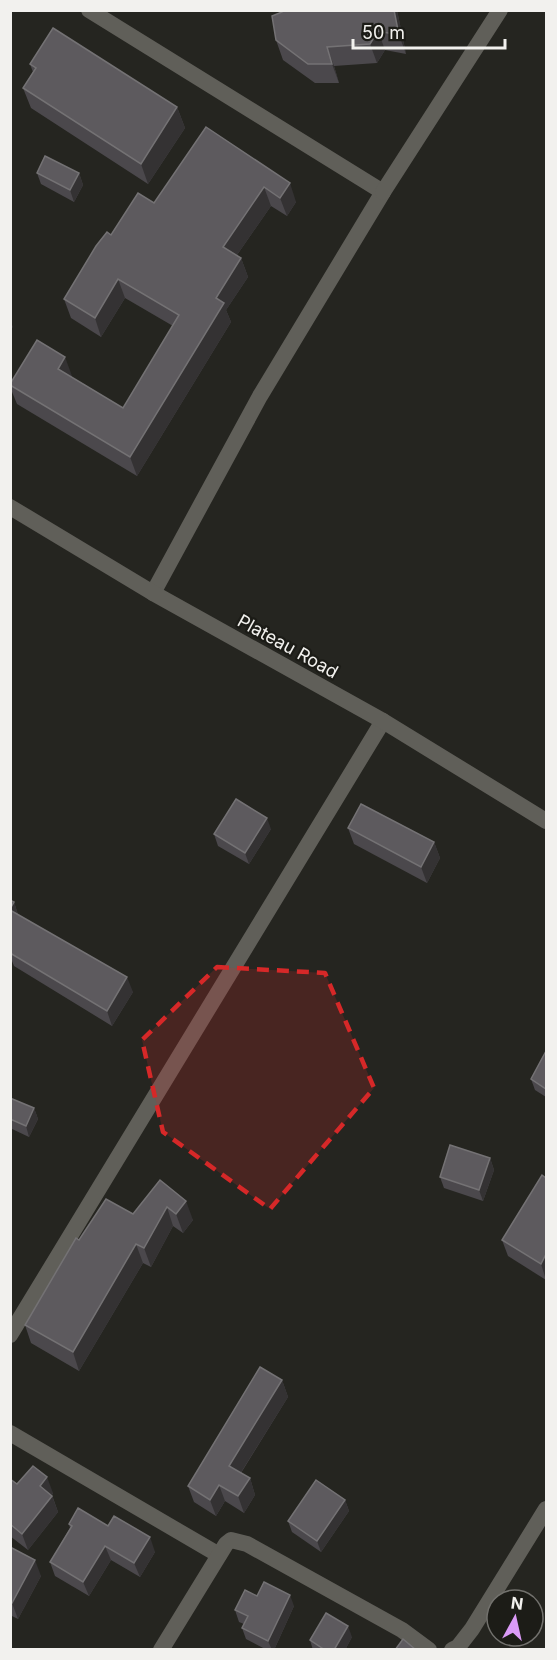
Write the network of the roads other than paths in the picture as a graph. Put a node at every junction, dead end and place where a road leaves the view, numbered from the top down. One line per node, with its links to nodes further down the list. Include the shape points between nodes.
1 (89, 10): 3 (street)
2 (500, 10): 3 (street)
3 (383, 192): 5 (street, via 260,396)
4 (10, 507): 5 (street, Plateau Road)
5 (153, 593): 6 (street, Plateau Road)
6 (383, 721): 7 (street, Plateau Road); 8 (street)
7 (546, 821)
8 (10, 1335)
9 (10, 1434): 11 (street)
10 (546, 1509): 14 (street, via 472,1629)
11 (219, 1555): 12 (street); 13 (street, via 231,1540 247,1544 402,1630)
12 (161, 1650)
13 (429, 1650)
14 (452, 1650)

